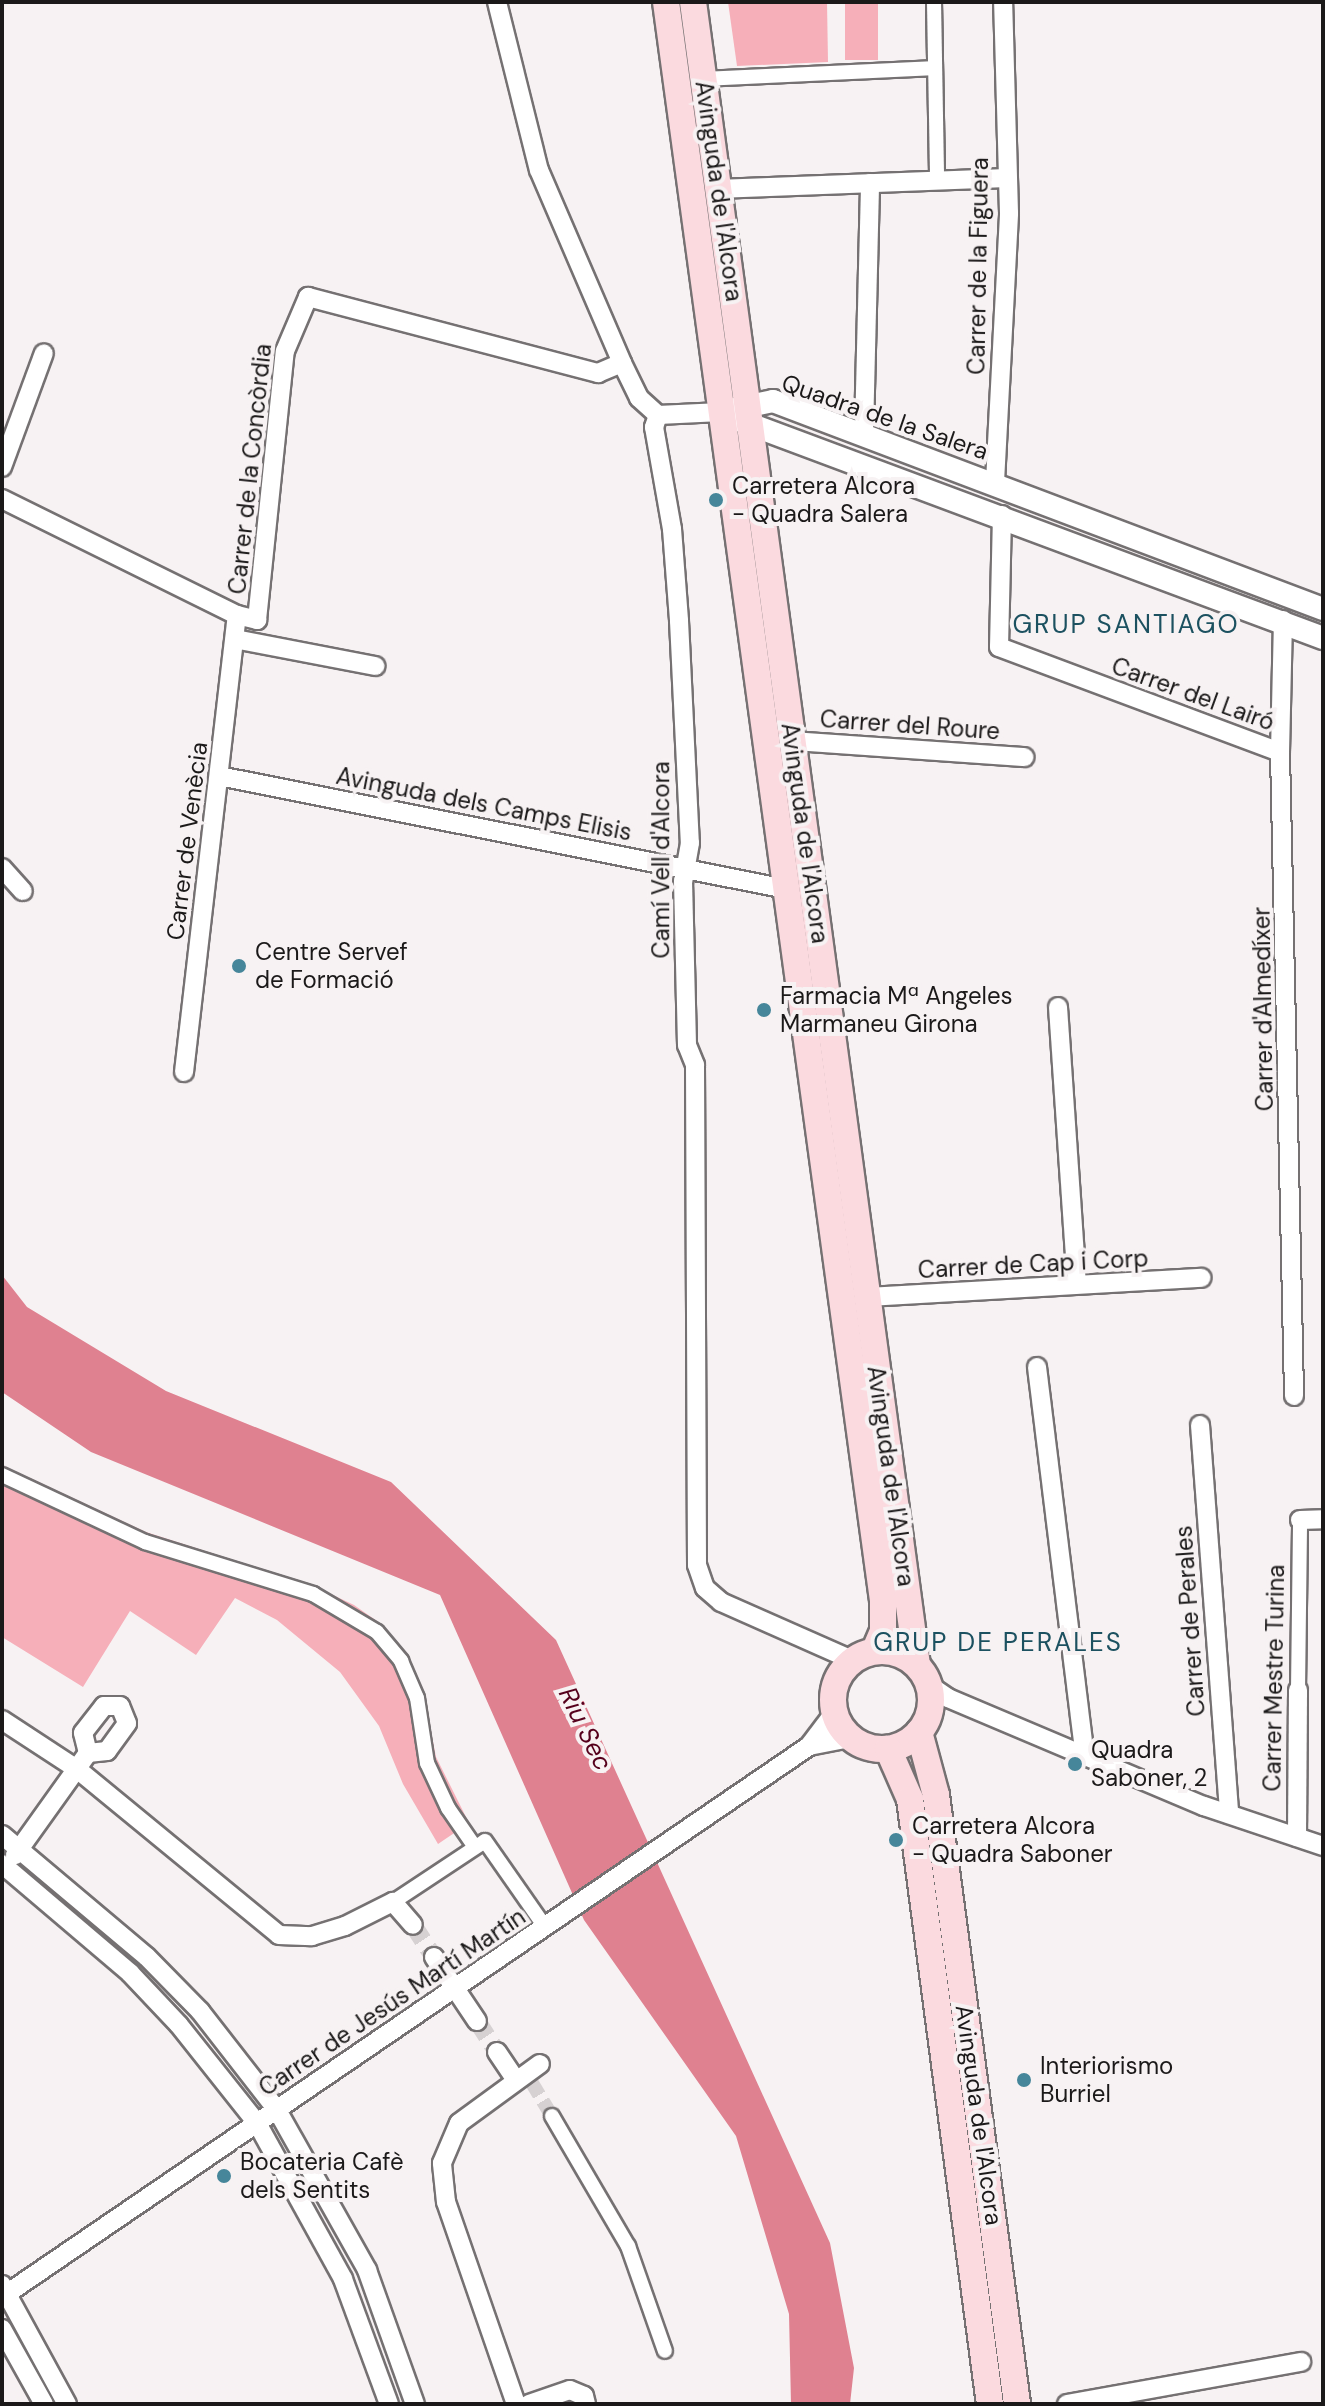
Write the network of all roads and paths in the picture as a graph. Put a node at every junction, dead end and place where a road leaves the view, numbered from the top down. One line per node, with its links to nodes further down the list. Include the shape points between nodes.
1 (497, 2): 13 (street, via 539,170)
2 (666, 2): 14 (main road, Avinguda de l'Alcora)
3 (693, 2): 7 (main road, Avinguda de l'Alcora)
4 (934, 2): 6 (street)
5 (1003, 2): 8 (street, Carrer de la Figuera)
6 (935, 68): 7 (street); 9 (street)
7 (704, 79): 11 (main road, Avinguda de l'Alcora)
8 (1005, 178): 9 (street); 19 (street, Carrer de la Figuera, via 1009,213)
9 (937, 180): 10 (street)
10 (870, 183): 11 (street); 17 (street)
11 (719, 189): 16 (main road, Avinguda de l'Alcora)
12 (44, 353): 18 (street)
13 (622, 363): 15 (street, via 639,398); 23 (street, Carrer de la Concòrdia, via 598,373 308,297 285,351 257,620)
14 (721, 412): 15 (street); 16 (street, Quadra de la Salera); 34 (main road, Avinguda de l'Alcora)
15 (658, 415): 33 (street, Camí Vell d'Alcora, via 654,427 672,529 679,621 690,843)
16 (749, 416): 17 (street, Quadra de la Salera, via 773,401); 21 (street, Quadra de la Salera); 28 (main road, Avinguda de l'Alcora)
17 (864, 432): 19 (street, Quadra de la Salera)
18 (2, 467)
19 (995, 482): 21 (street, Quadra de la Salera); 22 (street, Quadra de la Salera)
20 (2, 499): 23 (street)
21 (1002, 515): 24 (street, Quadra de la Salera); 29 (street, Carrer del Lairó, via 999,647)
22 (1323, 609)
23 (237, 615): 26 (street, Carrer de Venècia)
24 (1283, 620): 25 (street, Quadra de la Salera); 29 (street, Carrer d'Almedíxer)
25 (1323, 638)
26 (235, 639): 27 (street); 31 (street, Carrer de Venècia)
27 (375, 666)
28 (793, 741): 30 (street, Carrer del Roure); 40 (main road, Avinguda de l'Alcora)
29 (1280, 752): 42 (street, Carrer d'Almedíxer)
30 (1024, 757)
31 (219, 776): 33 (street, Avinguda dels Camps Elisis); 37 (street, Carrer de Venècia)
32 (2, 868): 35 (street)
33 (686, 869): 34 (street, Avinguda dels Camps Elisis); 47 (street, Camí Vell d'Alcora, via 687,1045 695,1065 697,1565 705,1588 721,1602)
34 (786, 889): 47 (main road, Avinguda de l'Alcora, via 883,1601 883,1631)
35 (23, 891)
36 (1058, 1007): 39 (street)
37 (184, 1072)
38 (1201, 1278): 39 (street, Carrer de Cap i Corp, via 1091,1288)
39 (1077, 1283): 40 (street, Carrer de Cap i Corp)
40 (868, 1297): 49 (main road, Avinguda de l'Alcora)
41 (1037, 1367): 56 (street)
42 (1294, 1396)
43 (1200, 1425): 58 (street, Carrer de Perales)
44 (2, 1475): 61 (street, via 145,1542 313,1594 377,1632 401,1661 417,1698 427,1763 448,1808)
45 (1323, 1519): 46 (street)
46 (1300, 1520): 48 (street, Carrer Mestre Turina)
47 (863, 1655): 49 (main road, via 898,1653); 50 (main road, via 835,1684)
48 (1298, 1690): 60 (street, Carrer Mestre Turina)
49 (929, 1698): 54 (main road); 56 (street); 87 (main road, Avinguda de l'Alcora, via 936,1795)
50 (834, 1713): 52 (main road); 53 (street, Carrer de Jesús Martí Martín)
51 (2, 1720): 57 (street)
52 (850, 1738): 53 (street, Carrer de Jesús Martí Martín); 54 (main road, via 868,1748)
53 (809, 1746): 67 (street, Carrer de Jesús Martí Martín)
54 (888, 1749): 86 (main road, Avinguda de l'Alcora, via 910,1799)
55 (88, 1753): 57 (street)
56 (1085, 1756): 58 (street)
57 (77, 1769): 63 (street); 65 (street, via 279,1935 312,1936)
58 (1229, 1814): 60 (street)
59 (2, 1835): 63 (street)
60 (1297, 1837): 62 (street)
61 (480, 1844): 65 (street); 67 (street)
62 (1323, 1846)
63 (21, 1847): 64 (street); 72 (street, via 147,1957 200,2011)
64 (4, 1869): 74 (street, via 130,1973)
65 (393, 1902): 66 (street)
66 (413, 1925)
67 (545, 1927): 69 (street, Carrer de Jesús Martí Martín)
68 (434, 1957): 69 (street)
69 (455, 1989): 70 (street); 72 (street, Carrer de Jesús Martí Martín)
70 (477, 2021)
71 (497, 2052): 83 (street, via 529,2075 459,2123 442,2163 446,2202)
72 (277, 2110): 74 (street, Carrer de Jesús Martí Martín); 82 (street, via 367,2270)
73 (552, 2116): 77 (street, via 628,2246)
74 (257, 2123): 75 (street, Carrer de Jesús Martí Martín); 81 (street, via 343,2279)
75 (4, 2292): 80 (street)
76 (2, 2329): 79 (street)
77 (665, 2351)
78 (1301, 2362): 88 (street)
79 (44, 2404)
80 (67, 2404)
81 (389, 2404)
82 (415, 2404)
83 (516, 2404)
84 (529, 2404): 85 (street, via 570,2390 584,2396)
85 (586, 2404)
86 (990, 2404)
87 (1017, 2404)
88 (1067, 2404)

